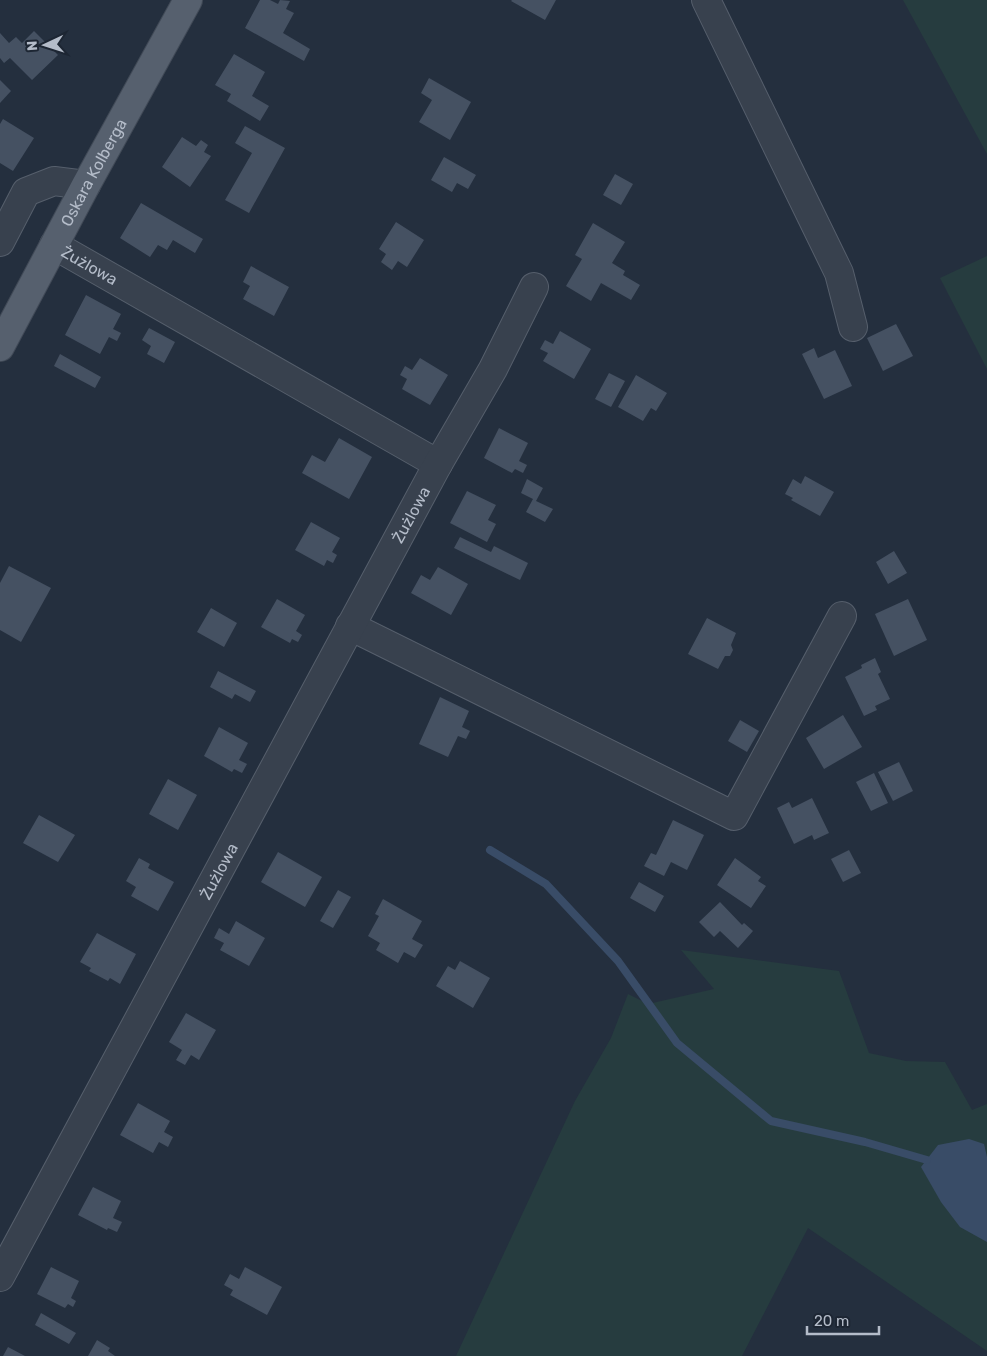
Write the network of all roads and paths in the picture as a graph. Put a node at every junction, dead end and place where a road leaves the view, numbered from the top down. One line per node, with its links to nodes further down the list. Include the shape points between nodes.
1 (188, 0): 3 (main road, Oskara Kolberga)
2 (706, 0): 7 (street, via 840,273)
3 (86, 185): 4 (street, via 54,181 26,192); 5 (main road, Oskara Kolberga)
4 (0, 242)
5 (54, 245): 8 (main road, Oskara Kolberga); 9 (street, Żużlowa)
6 (534, 287): 9 (street, Żużlowa, via 493,369)
7 (853, 327)
8 (0, 347)
9 (438, 464): 11 (street, Żużlowa)
10 (842, 616): 11 (street, via 734,816)
11 (350, 626): 12 (street, Żużlowa)
12 (0, 1277)

